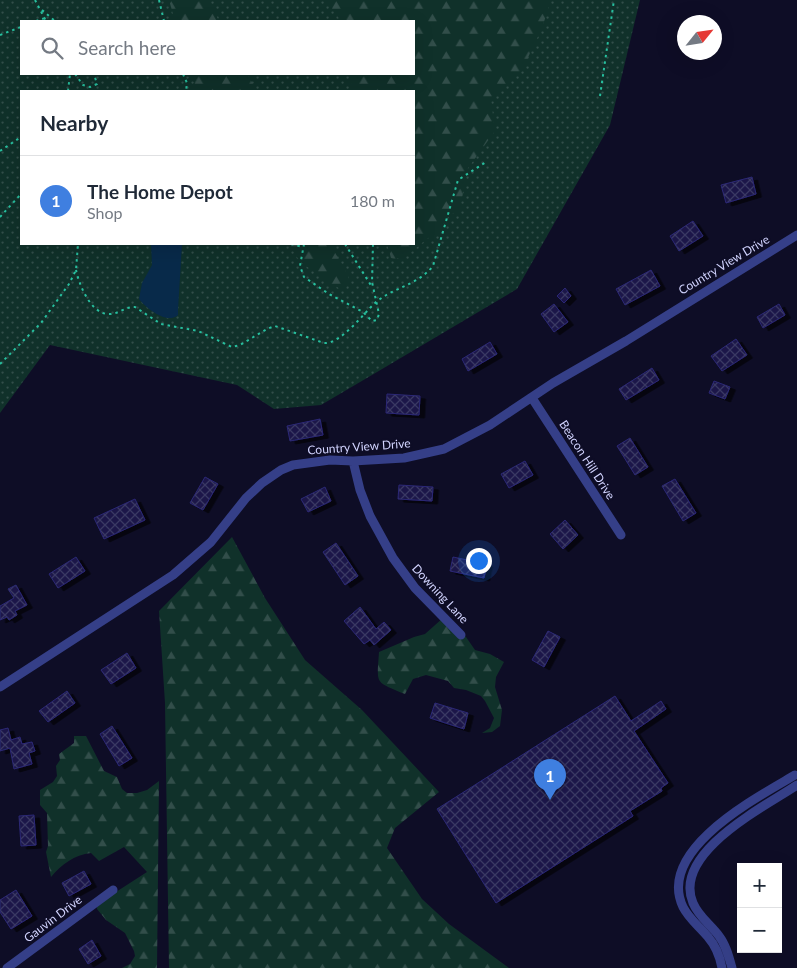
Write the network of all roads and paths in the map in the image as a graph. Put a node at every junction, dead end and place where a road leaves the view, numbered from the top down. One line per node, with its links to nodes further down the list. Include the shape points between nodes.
1 (35, 0): 4 (path)
2 (159, 0): 8 (path)
3 (614, 0): 17 (path)
4 (40, 9): 5 (path); 7 (path)
5 (45, 18): 6 (path)
6 (39, 20)
7 (53, 20)
8 (164, 20)
9 (20, 26): 10 (path)
10 (0, 35)
11 (70, 75): 15 (path)
12 (76, 75): 13 (path, via 90,87 97,84)
13 (94, 75)
14 (183, 75): 16 (path)
15 (68, 90)
16 (186, 90)
17 (600, 96)
18 (20, 137): 19 (path)
19 (0, 151)
20 (486, 162): 32 (path, via 458,180 433,266 418,281)
21 (20, 195): 22 (path)
22 (0, 217)
23 (797, 235): 35 (street, Country View Drive)
24 (78, 245): 30 (path)
25 (294, 245): 29 (path)
26 (304, 245): 29 (path)
27 (346, 245): 31 (path)
28 (373, 245): 31 (path)
29 (303, 248): 33 (path, via 300,266 307,280)
30 (76, 270): 33 (path, via 90,302 102,312 108,314 135,307 161,324 198,331 232,346 240,346 275,326 324,343 332,342); 34 (path, via 41,323)
31 (374, 291): 32 (path)
32 (377, 302): 33 (path); 33 (path, via 377,320 370,320)
33 (364, 313)
34 (0, 364)
35 (532, 398): 36 (street, Country View Drive, via 444,449 404,458); 37 (street, Beacon Hill Drive)
36 (353, 461): 38 (street, Downing Lane, via 370,516 393,558 415,588); 39 (street, Country View Drive, via 300,464 271,476 246,498 211,542 174,576)
37 (621, 535)
38 (461, 634)
39 (0, 687)
40 (795, 775): 44 (street, via 752,801 708,834 687,860 681,876 682,905 716,949)
41 (797, 785): 45 (street, via 714,842 691,876 692,901 697,912 719,936)
42 (113, 890): 43 (street, Gauvin Drive)
43 (8, 968)
44 (722, 968)
45 (732, 968)

